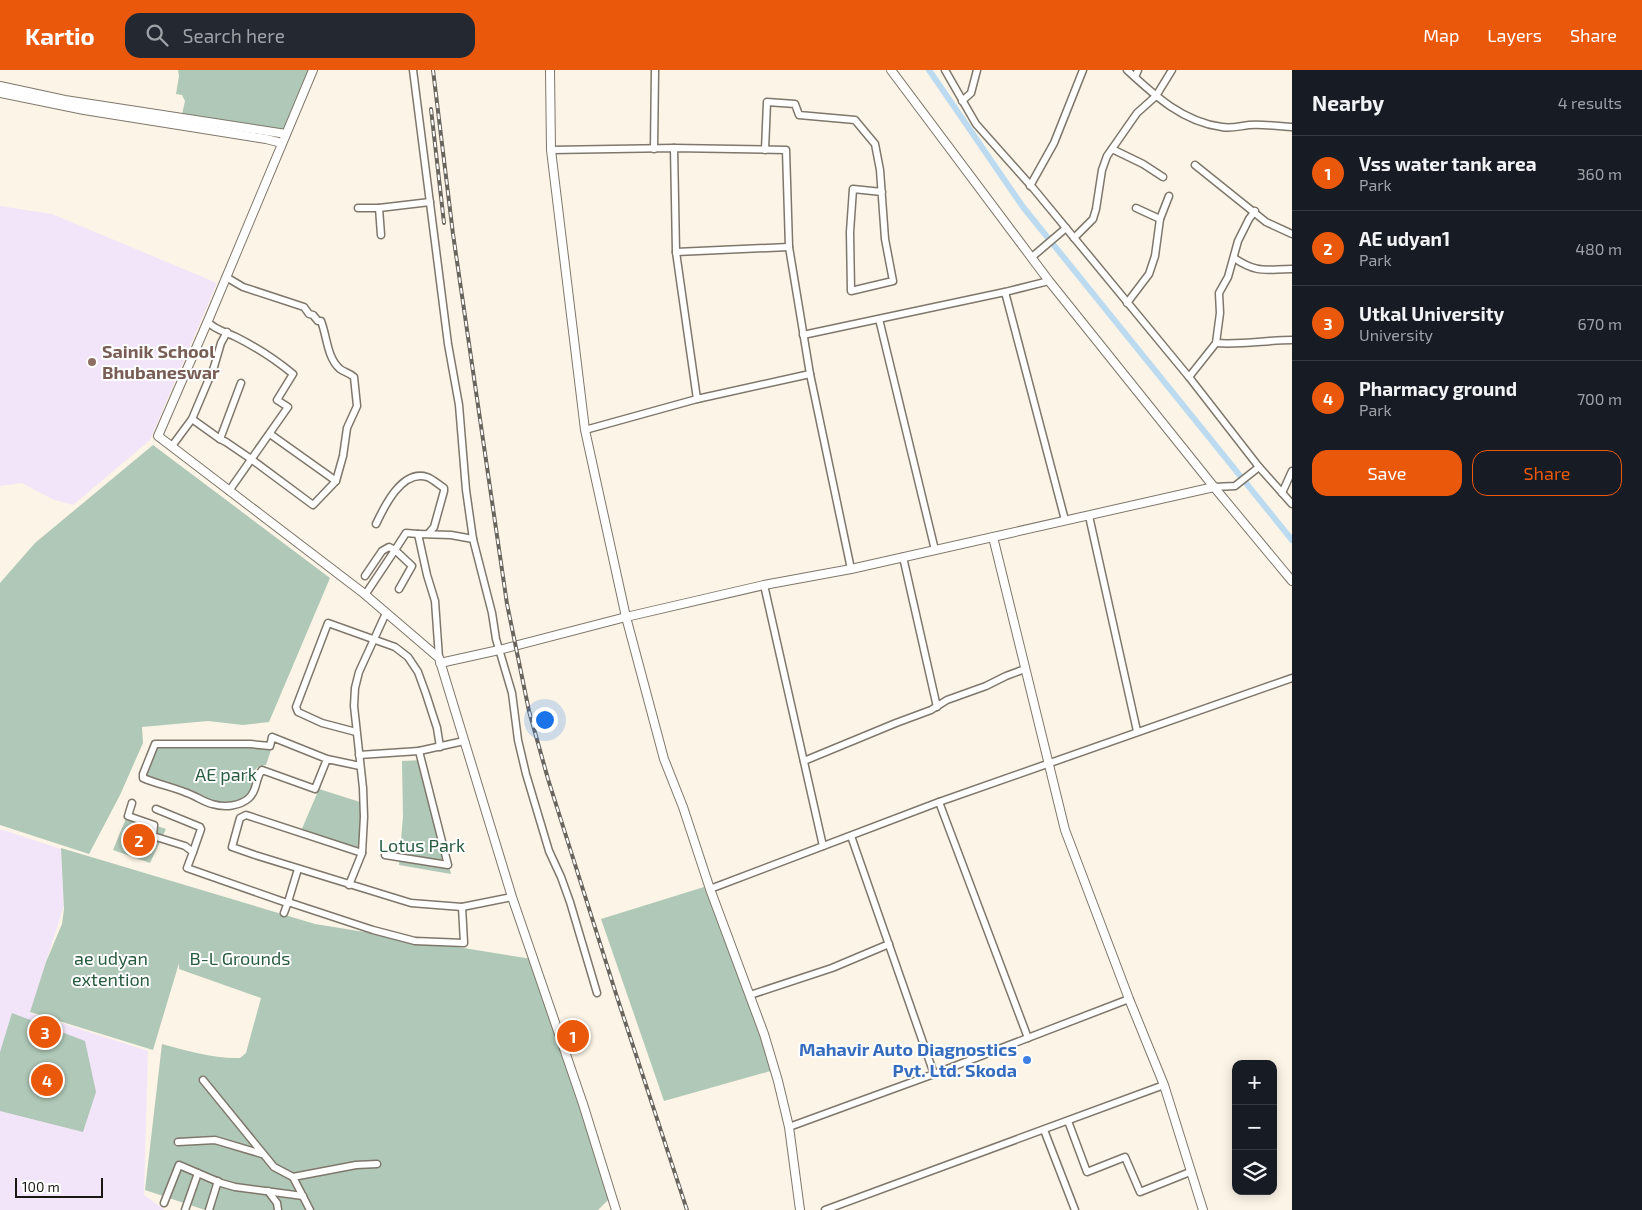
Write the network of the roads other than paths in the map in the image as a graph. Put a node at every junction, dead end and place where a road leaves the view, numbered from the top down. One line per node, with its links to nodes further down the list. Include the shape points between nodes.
1 (313, 70): 18 (street)
2 (413, 70): 30 (street)
3 (550, 70): 22 (street)
4 (654, 70): 23 (street)
5 (891, 70): 42 (street)
6 (945, 70): 16 (street)
7 (977, 70): 16 (street, via 971,93)
8 (1083, 70): 27 (street, via 1054,142)
9 (1127, 70): 12 (street)
10 (1138, 70): 12 (street)
11 (1172, 70): 15 (street)
12 (1135, 77): 15 (street)
13 (0, 86): 18 (street, via 65,100)
14 (0, 93): 19 (street)
15 (1156, 96): 17 (street, via 1188,117 1223,128); 21 (street, via 1137,112)
16 (962, 101): 27 (street, via 976,124)
17 (1292, 127)
18 (286, 134): 19 (street)
19 (282, 143): 45 (street)
20 (674, 148): 23 (street); 24 (street); 41 (street)
21 (1112, 149): 26 (street); 39 (street, via 1102,170 1093,218)
22 (551, 150): 23 (street); 60 (street)
23 (654, 150)
24 (765, 150): 28 (street, via 767,102 795,104 799,115 855,120 875,144); 40 (street, via 786,150)
25 (1195, 165): 34 (street)
26 (1163, 177)
27 (1030, 186): 36 (street)
28 (882, 192): 28 (street, via 885,239 893,281 851,291 853,189)
29 (1169, 196): 35 (street)
30 (430, 202): 32 (street); 78 (street, via 459,405)
31 (358, 208): 32 (street)
32 (379, 208): 38 (street)
33 (1136, 210): 35 (street)
34 (1255, 212): 37 (street, via 1266,222); 43 (street, via 1238,241)
35 (1160, 218): 48 (street, via 1149,274)
36 (1063, 230): 39 (street); 42 (street)
37 (1292, 234)
38 (381, 235)
39 (1074, 238): 48 (street)
40 (789, 246): 41 (street); 52 (street)
41 (676, 252): 58 (street)
42 (1032, 257): 46 (street)
43 (1234, 258): 44 (street, via 1259,270); 54 (street, via 1219,293)
44 (1292, 269)
45 (226, 277): 50 (street); 67 (street, via 243,287 304,307 321,321 335,363 354,377 357,406 347,428)
46 (1050, 281): 47 (street); 68 (street)
47 (1005, 292): 49 (street); 73 (street)
48 (1126, 303): 56 (street)
49 (879, 319): 52 (street); 80 (street)
50 (208, 322): 51 (street, via 212,328); 63 (street, via 158,436)
51 (228, 332): 59 (street); 61 (street, via 293,374 277,400 288,407)
52 (803, 335): 55 (street)
53 (1292, 340): 54 (street)
54 (1216, 343): 56 (street)
55 (810, 374): 58 (street); 84 (street)
56 (1189, 377): 65 (street)
57 (241, 383): 62 (street)
58 (697, 399): 60 (street)
59 (192, 419): 62 (street); 63 (street)
60 (585, 430): 91 (street)
61 (270, 434): 64 (street); 67 (street)
62 (220, 439): 64 (street)
63 (172, 446): 69 (street)
64 (251, 458): 67 (street, via 313,505); 69 (street)
65 (1259, 467): 68 (street, via 1235,486); 70 (street)
66 (1292, 471): 70 (street)
67 (336, 481)
68 (1214, 487): 72 (street); 86 (street)
69 (229, 491): 89 (street)
70 (1282, 493): 71 (street)
71 (1292, 504)
72 (1090, 516): 73 (street); 99 (street)
73 (1065, 520): 77 (street)
74 (376, 524): 75 (street, via 395,491 415,476 428,477 444,488 434,527)
75 (429, 533): 76 (street); 78 (street)
76 (418, 534): 79 (street, via 406,533); 82 (street)
77 (993, 537): 80 (street); 95 (street)
78 (473, 540): 93 (street)
79 (395, 550): 83 (street); 85 (street, via 389,547 382,551); 89 (street)
80 (935, 550): 81 (street)
81 (903, 557): 84 (street); 97 (street)
82 (424, 562): 83 (street); 94 (street, via 435,601)
83 (412, 566): 88 (street)
84 (852, 569): 87 (street)
85 (365, 576)
86 (1292, 581)
87 (764, 585): 91 (street); 105 (street)
88 (399, 589)
89 (365, 595): 90 (street)
90 (386, 613): 92 (street); 94 (street)
91 (626, 616): 93 (street); 118 (street, via 664,759)
92 (373, 640): 98 (street, via 355,688); 98 (street, via 328,623 296,707 298,712 322,723); 101 (street, via 395,647 408,657 418,672)
93 (499, 650): 94 (street); 124 (street, via 512,693 526,774)
94 (440, 660): 100 (street)
95 (1025, 669): 97 (street); 106 (street)
96 (1292, 678): 99 (street)
97 (937, 707): 105 (street)
98 (356, 732): 103 (street)
99 (1137, 732): 106 (street)
100 (464, 741): 101 (street); 119 (street)
101 (440, 747): 102 (street)
102 (419, 751): 103 (street); 115 (street, via 448,865)
103 (359, 755): 107 (street)
104 (327, 759): 104 (street, via 272,737 270,746 155,744 142,778 187,792 212,804 237,806 255,792 262,770 315,789); 107 (street)
105 (804, 761): 112 (street)
106 (1048, 764): 108 (street); 126 (street, via 1065,830)
107 (360, 766): 114 (street, via 364,817)
108 (939, 802): 111 (street); 127 (street)
109 (132, 803): 113 (street, via 128,816 154,825 153,836)
110 (156, 809): 113 (street, via 200,827)
111 (852, 836): 112 (street); 123 (street)
112 (823, 846): 118 (street)
113 (193, 852): 120 (street, via 187,868)
114 (362, 853): 116 (street, via 246,815 240,818 232,847); 117 (street)
115 (385, 855)
116 (298, 869): 117 (street); 120 (street)
117 (349, 885): 121 (street, via 411,903)
118 (710, 889): 125 (street)
119 (512, 897): 121 (street); 148 (street)
120 (288, 903): 121 (street, via 373,930 415,941 440,943 464,943); 122 (street)
121 (462, 907)
122 (284, 913)
123 (889, 944): 125 (street, via 832,968); 128 (street)
124 (597, 993)
125 (750, 995): 132 (street)
126 (1128, 999): 127 (street); 130 (street)
127 (1028, 1038): 128 (street)
128 (934, 1074): 132 (street)
129 (204, 1080): 135 (street)
130 (1164, 1085): 131 (street); 137 (street)
131 (1068, 1121): 133 (street); 137 (street, via 1088,1172 1125,1158 1140,1192)
132 (789, 1127): 149 (street)
133 (1044, 1130): 150 (street); 151 (street)
134 (178, 1142): 135 (street, via 215,1140)
135 (263, 1154): 139 (street, via 274,1167)
136 (377, 1164): 139 (street)
137 (1190, 1172): 152 (street)
138 (198, 1173): 140 (street); 143 (street, via 179,1165); 144 (street)
139 (293, 1177): 142 (street)
140 (218, 1182): 141 (street); 145 (street)
141 (268, 1191): 142 (street); 146 (street)
142 (303, 1196): 147 (street)
143 (164, 1204)
144 (185, 1210)
145 (209, 1210)
146 (278, 1210)
147 (310, 1210)
148 (616, 1210)
149 (800, 1210)
150 (825, 1210)
151 (1075, 1210)
152 (1203, 1210)

